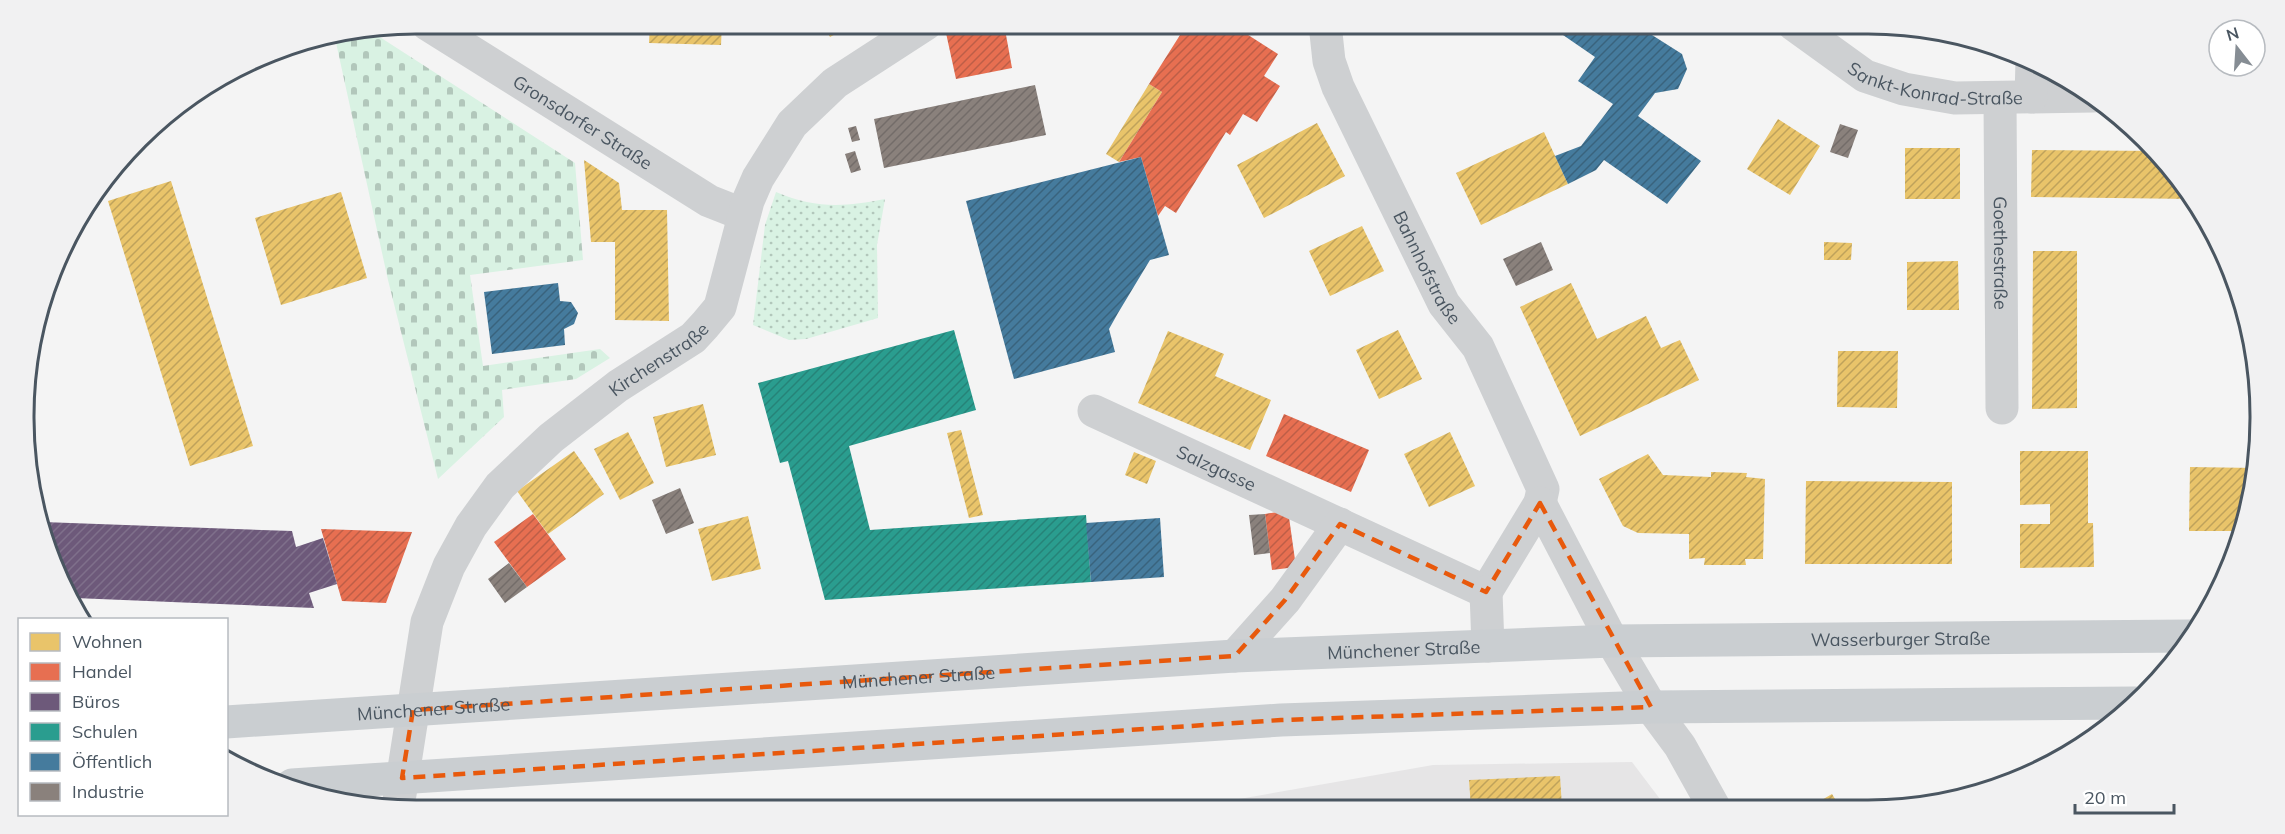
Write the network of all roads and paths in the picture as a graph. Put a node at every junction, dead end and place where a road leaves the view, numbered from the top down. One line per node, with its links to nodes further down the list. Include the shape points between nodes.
1 (447, 34): 8 (street, Gronsdorfer Straße, via 709,201)
2 (911, 34): 8 (street, Kirchenstraße, via 835,83 792,124 758,178)
3 (1326, 34): 11 (street, Bahnhofstraße, via 1329,61 1338,87 1444,304 1478,347 1543,489)
4 (1807, 34): 7 (street, Sankt-Konrad-Straße, via 1864,76 1904,89 1955,98)
5 (2028, 70): 7 (street, Goethestraße)
6 (2077, 96): 7 (street, Sankt-Konrad-Straße)
7 (2016, 98): 9 (street, Goethestraße)
8 (742, 214): 20 (street, Kirchenstraße, via 720,307 705,325 693,338 618,386 551,438 500,486 471,526 449,566 427,622)
9 (2002, 408)
10 (1094, 411): 12 (street, Salzgasse)
11 (1540, 503): 13 (street); 15 (street, Bahnhofstraße)
12 (1340, 524): 13 (street, Salzgasse); 17 (street, via 1285,600)
13 (1486, 592): 16 (street)
14 (2181, 636): 15 (main road, Wasserburger Straße)
15 (1611, 642): 16 (main road, Münchener Straße); 19 (street, Bahnhofstraße)
16 (1488, 646): 17 (main road, Münchener Straße)
17 (1235, 656): 20 (main road, Münchener Straße)
18 (2122, 703): 19 (main road)
19 (1651, 707): 23 (main road, via 1270,720); 24 (street, Bahnhofstraße, via 1680,746)
20 (413, 710): 21 (main road, Münchener Straße); 23 (street, Kirchenstraße)
21 (228, 722)
22 (323, 787): 23 (main road)
23 (400, 793)
24 (1710, 800)

